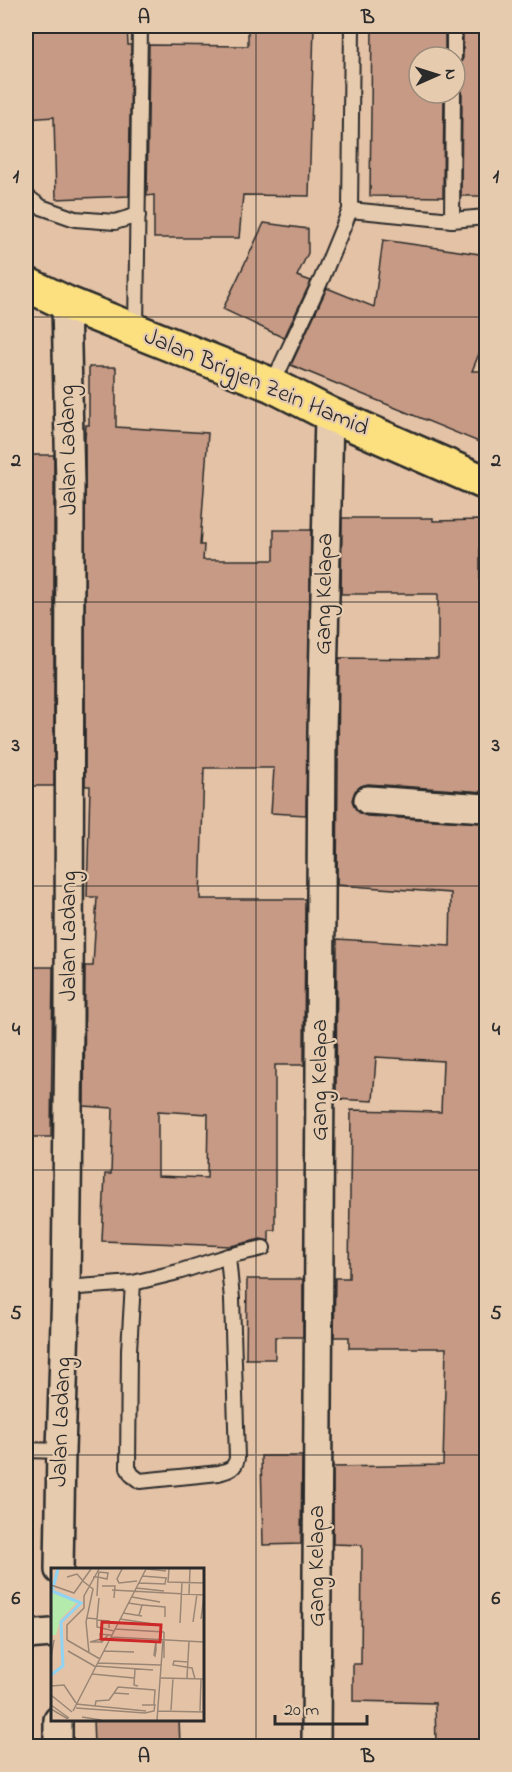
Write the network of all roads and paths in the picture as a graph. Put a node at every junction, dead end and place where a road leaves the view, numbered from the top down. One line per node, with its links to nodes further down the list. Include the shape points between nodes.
1 (140, 26): 8 (lane)
2 (352, 26): 7 (lane)
3 (454, 26): 4 (lane)
4 (454, 45)
5 (453, 105): 10 (lane)
6 (26, 196): 8 (lane, via 41,207 75,219 115,222)
7 (350, 210): 10 (lane); 14 (lane)
8 (138, 215): 13 (lane)
9 (486, 217): 10 (lane)
10 (452, 220)
11 (26, 284): 12 (main road, Jalan Brigjen Zein Hamid)
12 (66, 303): 13 (main road, Jalan Brigjen Zein Hamid); 22 (street, Jalan Ladang, via 70,484)
13 (136, 331): 14 (main road, Jalan Brigjen Zein Hamid)
14 (272, 385): 15 (main road, Jalan Brigjen Zein Hamid)
15 (329, 414): 16 (main road, Jalan Brigjen Zein Hamid); 30 (street, Gang Kelapa, via 322,744)
16 (486, 483)
17 (368, 800): 18 (street)
18 (486, 808)
19 (263, 1248): 20 (lane)
20 (228, 1256): 21 (lane); 21 (lane, via 237,1458 236,1464 225,1471 140,1481 128,1468)
21 (133, 1283): 22 (lane)
22 (66, 1288): 24 (street, Jalan Ladang)
23 (26, 1450): 24 (lane)
24 (61, 1451): 25 (street, Jalan Ladang)
25 (59, 1568)
26 (51, 1633): 27 (street)
27 (26, 1635)
28 (58, 1721): 29 (street)
29 (58, 1746)
30 (316, 1746)

